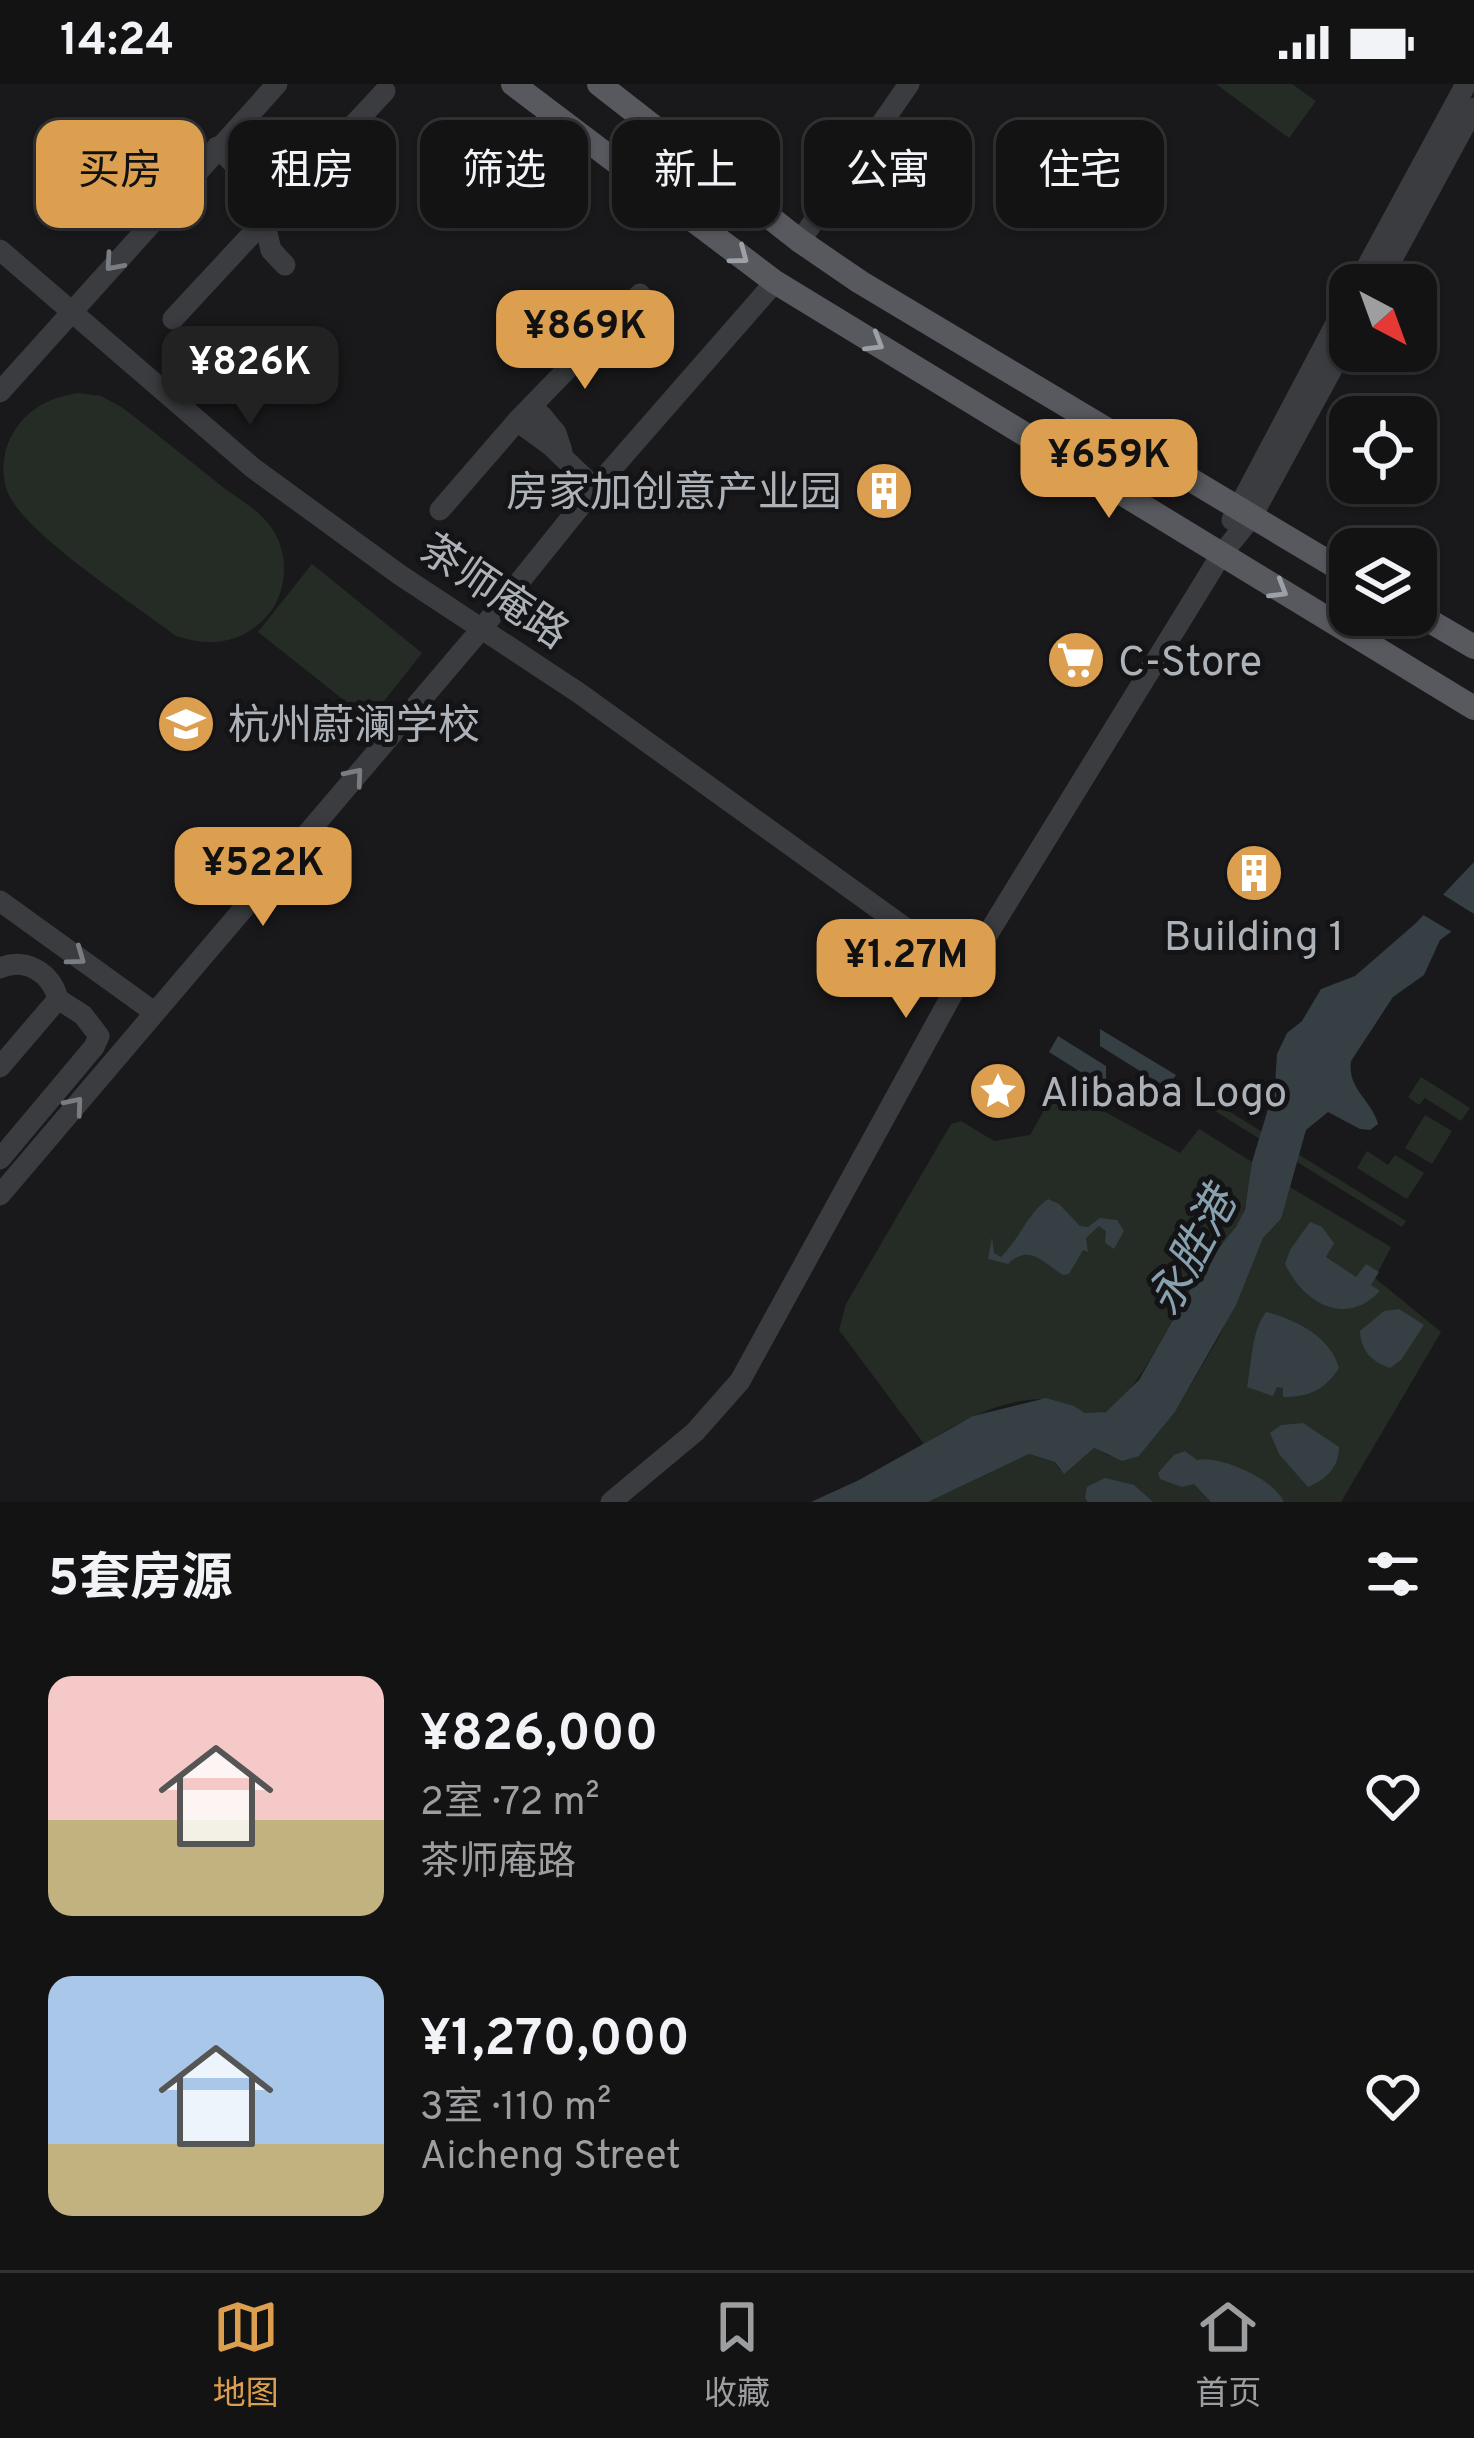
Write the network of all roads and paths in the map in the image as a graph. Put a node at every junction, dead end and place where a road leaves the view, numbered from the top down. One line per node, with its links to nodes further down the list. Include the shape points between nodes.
1 (277, 84): 9 (street)
2 (513, 84): 18 (main road, one-way to 18)
3 (599, 84): 13 (main road)
4 (910, 84): 13 (street)
5 (1466, 84): 15 (street)
6 (386, 91): 8 (street)
7 (1474, 108): 16 (street)
8 (359, 120)
9 (217, 147): 10 (street); 20 (street, one-way to 20)
10 (228, 158)
11 (258, 228): 21 (street)
12 (265, 228): 17 (street)
13 (800, 241): 30 (main road)
14 (0, 250): 20 (street, 茶师庵路)
15 (1368, 264)
16 (1389, 264)
17 (285, 266)
18 (775, 282): 28 (street); 31 (main road, one-way to 31)
19 (640, 294): 26 (street)
20 (69, 314): 24 (street); 34 (street, 茶师庵路, via 253,468)
21 (173, 319)
22 (1329, 341): 30 (street)
23 (1329, 371): 30 (street)
24 (0, 392)
25 (541, 415): 27 (street)
26 (517, 421): 27 (street); 29 (street)
27 (563, 458): 28 (street)
28 (595, 488): 34 (street)
29 (440, 510)
30 (1244, 513): 31 (street); 32 (main road)
31 (1221, 555): 36 (main road, one-way to 36); 39 (street)
32 (1329, 563)
33 (1437, 625): 35 (main road)
34 (483, 627): 39 (street, 茶师庵路); 41 (street, one-way to 34)
35 (1474, 647)
36 (1474, 708)
37 (0, 901): 41 (street, one-way to 41)
38 (0, 968): 40 (street, via 29,965 55,986)
39 (965, 971): 45 (street, via 740,1381 695,1432)
40 (58, 999): 42 (street); 43 (street, via 99,1036)
41 (154, 1012): 43 (street, one-way to 41)
42 (0, 1067)
43 (8, 1155): 44 (street)
44 (0, 1195)
45 (611, 1502)

